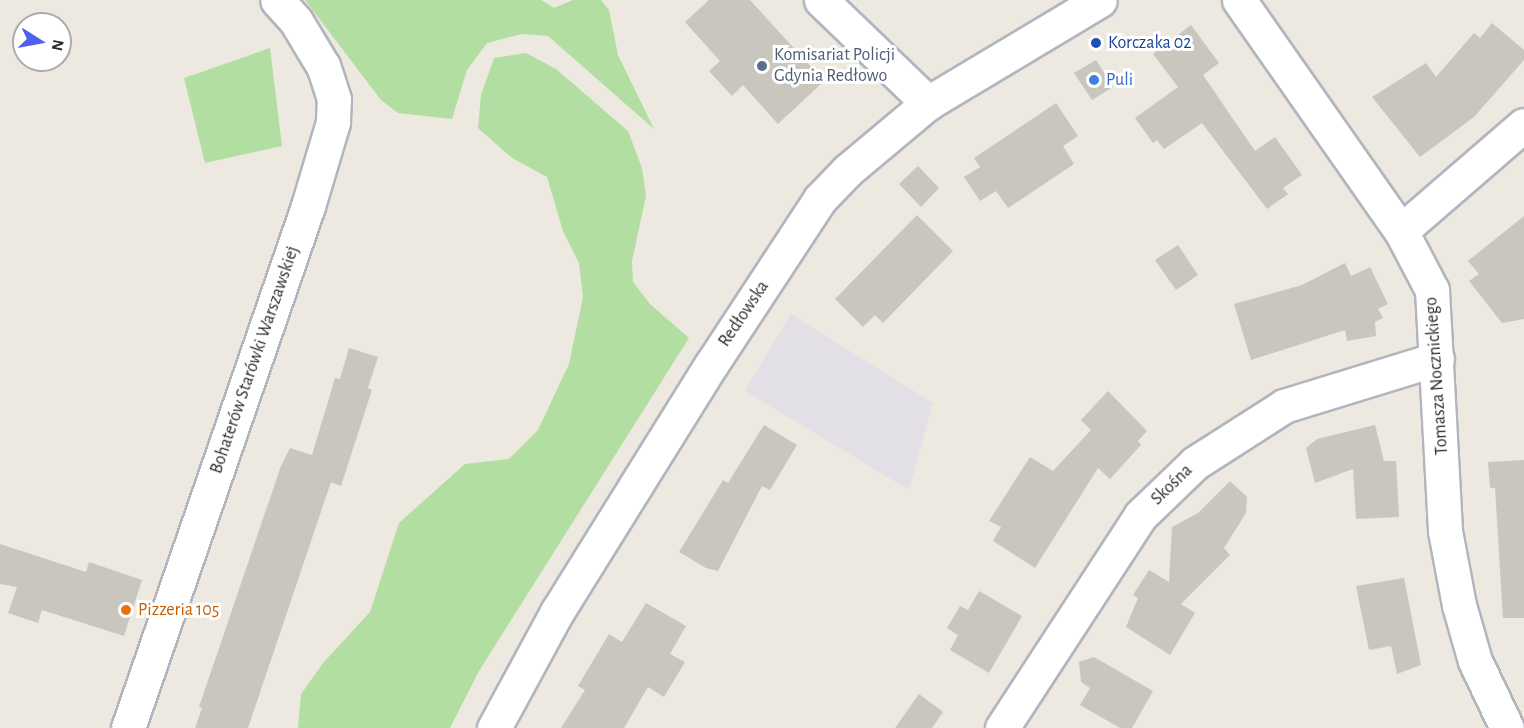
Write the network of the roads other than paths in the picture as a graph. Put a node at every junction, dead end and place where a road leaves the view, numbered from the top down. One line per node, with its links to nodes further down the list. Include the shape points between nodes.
1 (277, 0): 9 (street, Bohaterów Starówki Warszawskiej, via 296,21 323,66 334,99 333,122 308,206)
2 (821, 0): 5 (street)
3 (1100, 0): 5 (street, Redłowska)
4 (1239, 0): 7 (street, Tomasza Nocznickiego)
5 (928, 103): 10 (street, Redłowska, via 848,170 820,199 563,602)
6 (1524, 125): 7 (street)
7 (1401, 231): 8 (street, Tomasza Nocznickiego, via 1432,290)
8 (1437, 360): 11 (street, Skośna, via 1284,406 1195,463 1140,516); 12 (street, Tomasza Nocznickiego, via 1445,531 1459,605 1475,662)
9 (128, 728)
10 (494, 728)
11 (1002, 728)
12 (1507, 728)

